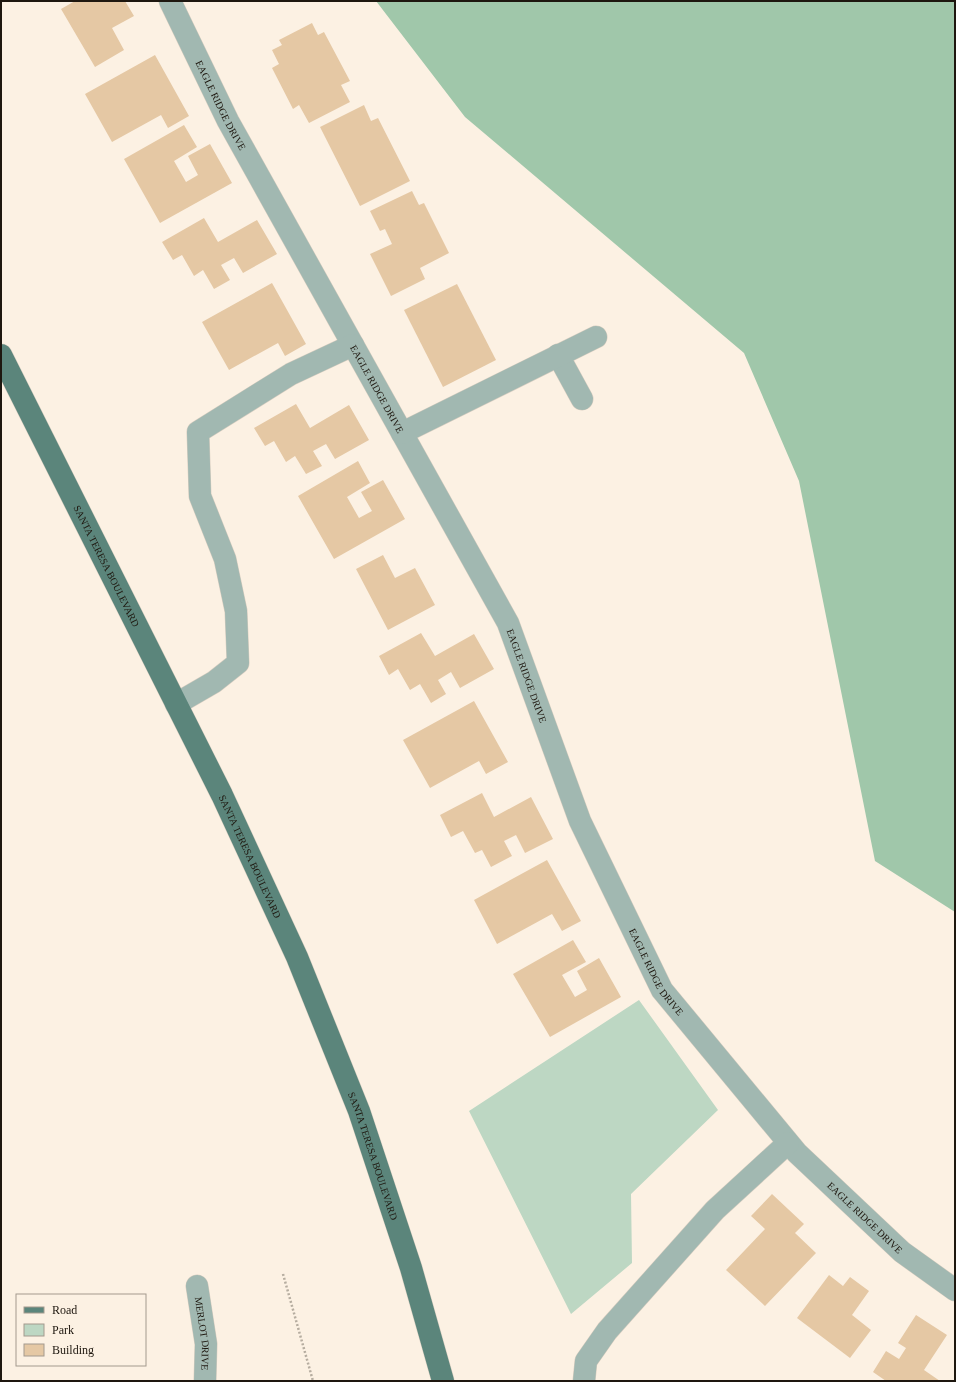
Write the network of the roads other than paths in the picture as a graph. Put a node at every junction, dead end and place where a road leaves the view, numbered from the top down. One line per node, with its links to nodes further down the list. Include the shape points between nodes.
1 (170, 1): 3 (street, EAGLE RIDGE DRIVE, via 228,121)
2 (596, 337): 5 (street)
3 (353, 346): 7 (street, EAGLE RIDGE DRIVE); 8 (street, via 291,374 198,432 200,496 225,559 236,611 238,663 214,682)
4 (1, 355): 8 (main road, SANTA TERESA BOULEVARD)
5 (558, 355): 6 (street); 7 (street)
6 (582, 399)
7 (402, 433): 9 (street, EAGLE RIDGE DRIVE, via 508,624 580,821 662,990)
8 (176, 704): 13 (main road, SANTA TERESA BOULEVARD, via 222,795 297,957 359,1111 411,1268)
9 (788, 1143): 11 (street, EAGLE RIDGE DRIVE, via 902,1252); 14 (street, via 715,1210 607,1331 586,1361)
10 (197, 1286): 12 (street, MERLOT DRIVE, via 206,1344)
11 (955, 1290)
12 (206, 1381)
13 (443, 1381)
14 (584, 1381)

